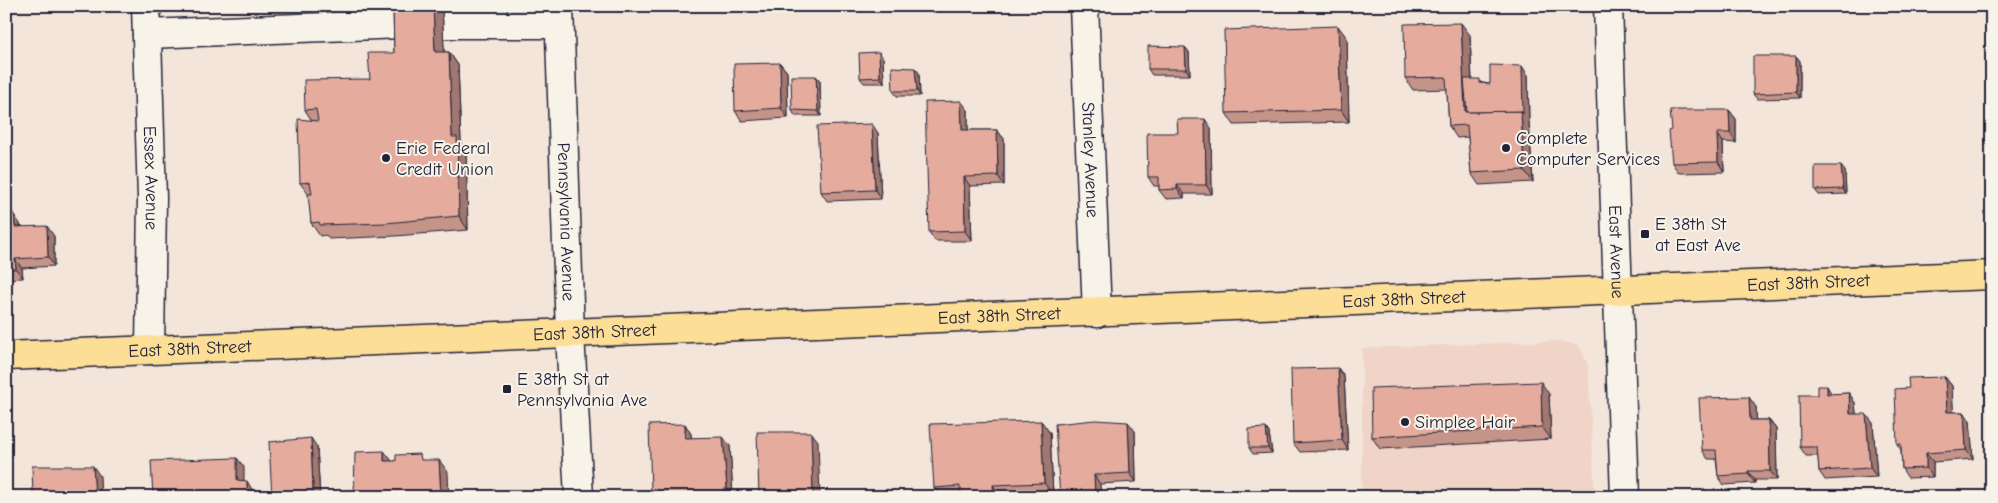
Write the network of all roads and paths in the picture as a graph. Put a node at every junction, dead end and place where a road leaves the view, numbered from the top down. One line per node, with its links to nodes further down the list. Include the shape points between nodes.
1 (146, 6): 7 (street, Essex Avenue)
2 (1084, 6): 10 (street, Stanley Avenue)
3 (1608, 6): 9 (street, East Avenue)
4 (559, 15): 6 (street); 11 (street, Pennsylvania Avenue)
5 (402, 24): 7 (street)
6 (443, 24)
7 (147, 34): 12 (street, Essex Avenue, via 152,198)
8 (1992, 275): 9 (main road, East 38th Street)
9 (1618, 290): 10 (main road, East 38th Street); 15 (street, East Avenue)
10 (1097, 313): 11 (main road, East 38th Street)
11 (570, 334): 12 (main road, East 38th Street); 14 (street, Pennsylvania Avenue)
12 (150, 350): 13 (main road, East 38th Street)
13 (6, 356)
14 (579, 497)
15 (1625, 497)

